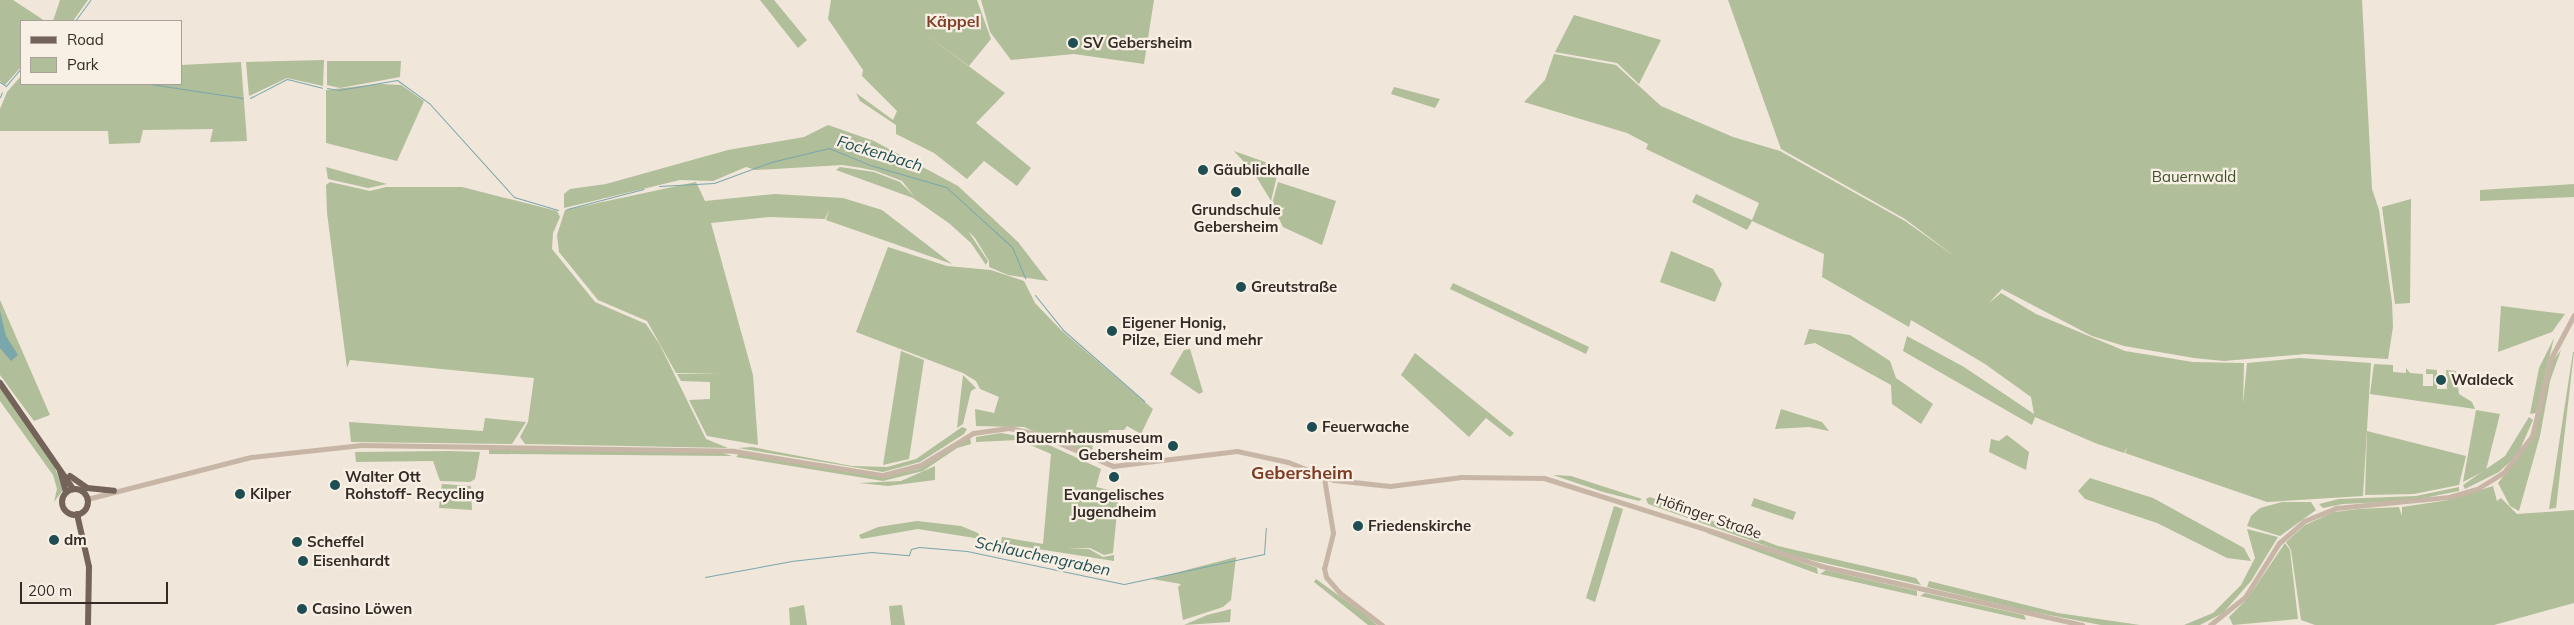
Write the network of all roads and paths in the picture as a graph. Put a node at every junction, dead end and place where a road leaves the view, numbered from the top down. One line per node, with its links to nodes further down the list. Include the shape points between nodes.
1 (2574, 315): 13 (street, via 2551,358 2532,436 2504,472 2477,488 2449,497 2353,506 2304,521 2269,557 2245,597)
2 (0, 383): 3 (main road, via 24,412)
3 (59, 469): 5 (main road); 6 (main road, via 67,470 78,485); 7 (main road)
4 (1324, 478): 6 (street, Höfinger Straße, via 1288,462 1237,451 1113,466 1017,429 989,429 958,440 914,468 875,475 786,457 734,452 361,445 251,457); 11 (street, via 1333,534 1324,568 1326,576 1340,593); 12 (street, Höfinger Straße, via 1401,487 1461,477 1544,478 1821,566)
5 (73, 489): 7 (main road); 8 (main road, via 83,492)
6 (114, 491): 8 (street, Höfinger Straße)
7 (66, 492): 9 (main road, via 62,506 67,512)
8 (87, 499): 9 (main road, via 85,509)
9 (77, 514): 10 (main road, via 89,567)
10 (88, 625)
11 (1382, 625)
12 (2082, 625)
13 (2210, 625)

